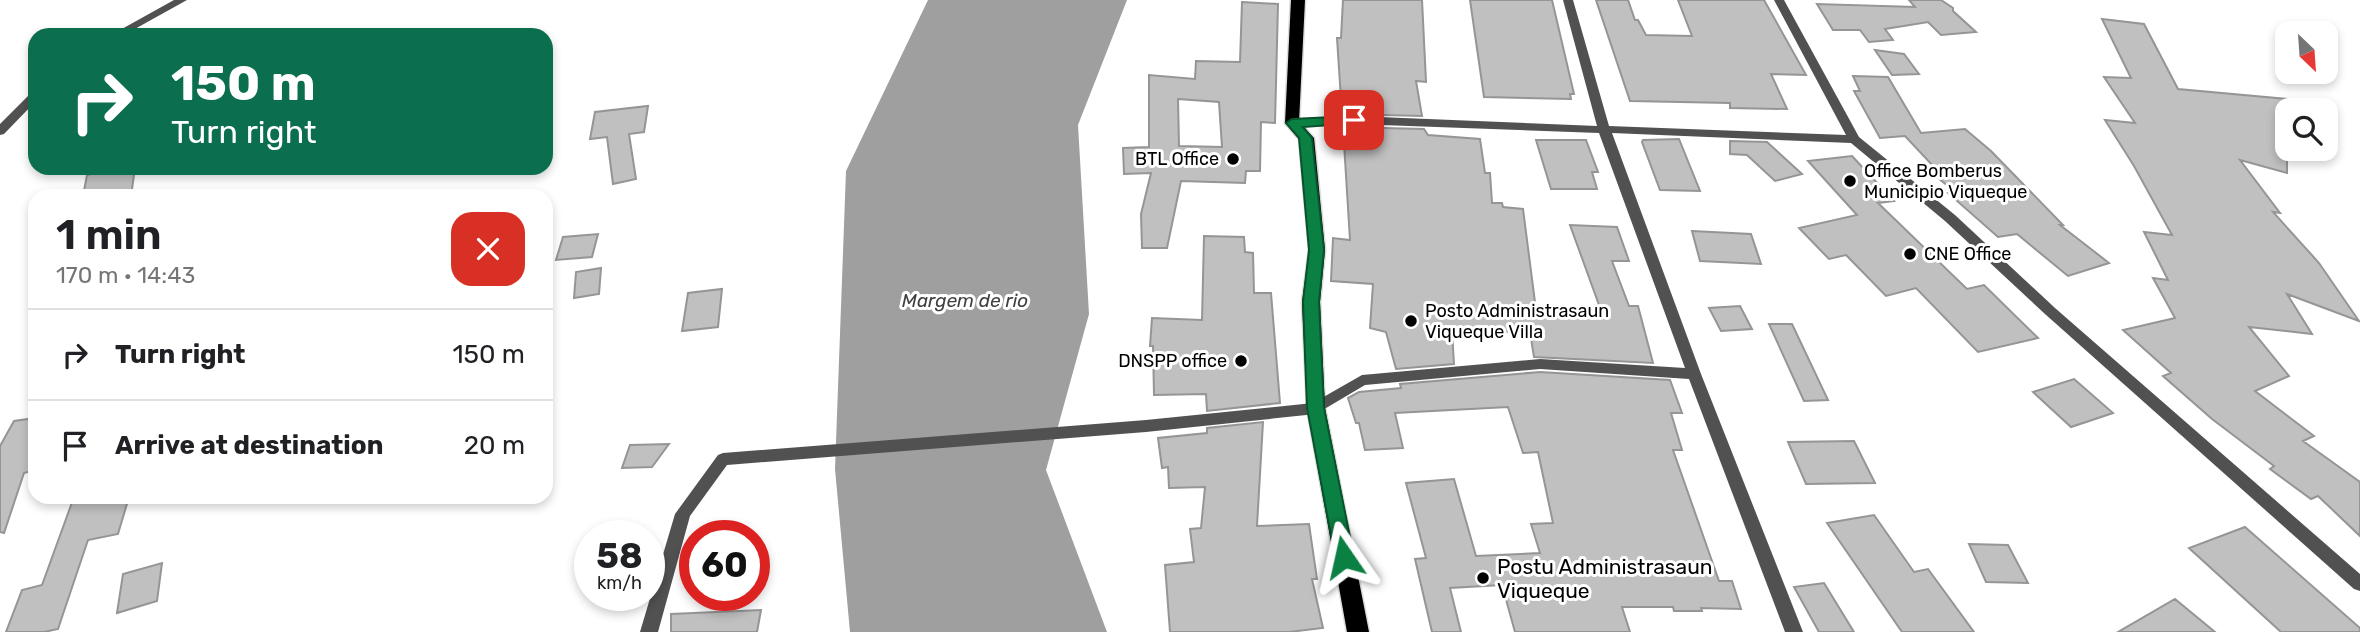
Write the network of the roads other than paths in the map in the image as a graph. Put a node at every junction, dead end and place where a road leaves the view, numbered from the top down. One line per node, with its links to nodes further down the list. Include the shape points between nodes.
1 (182, 0): 5 (street)
2 (1298, 0): 7 (main road)
3 (1568, 0): 8 (street)
4 (1779, 0): 10 (street)
5 (129, 28)
6 (28, 102): 9 (street)
7 (1292, 123): 8 (street, via 1354,120); 12 (main road, via 1306,138 1317,250 1311,302)
8 (1604, 129): 10 (street); 11 (street)
9 (0, 131)
10 (1854, 139): 13 (street, via 1950,218)
11 (1694, 374): 12 (street, via 1540,364 1362,380); 16 (street)
12 (1316, 408): 14 (street, via 723,459 683,514); 15 (main road)
13 (2360, 584)
14 (649, 632)
15 (1358, 632)
16 (1794, 632)

